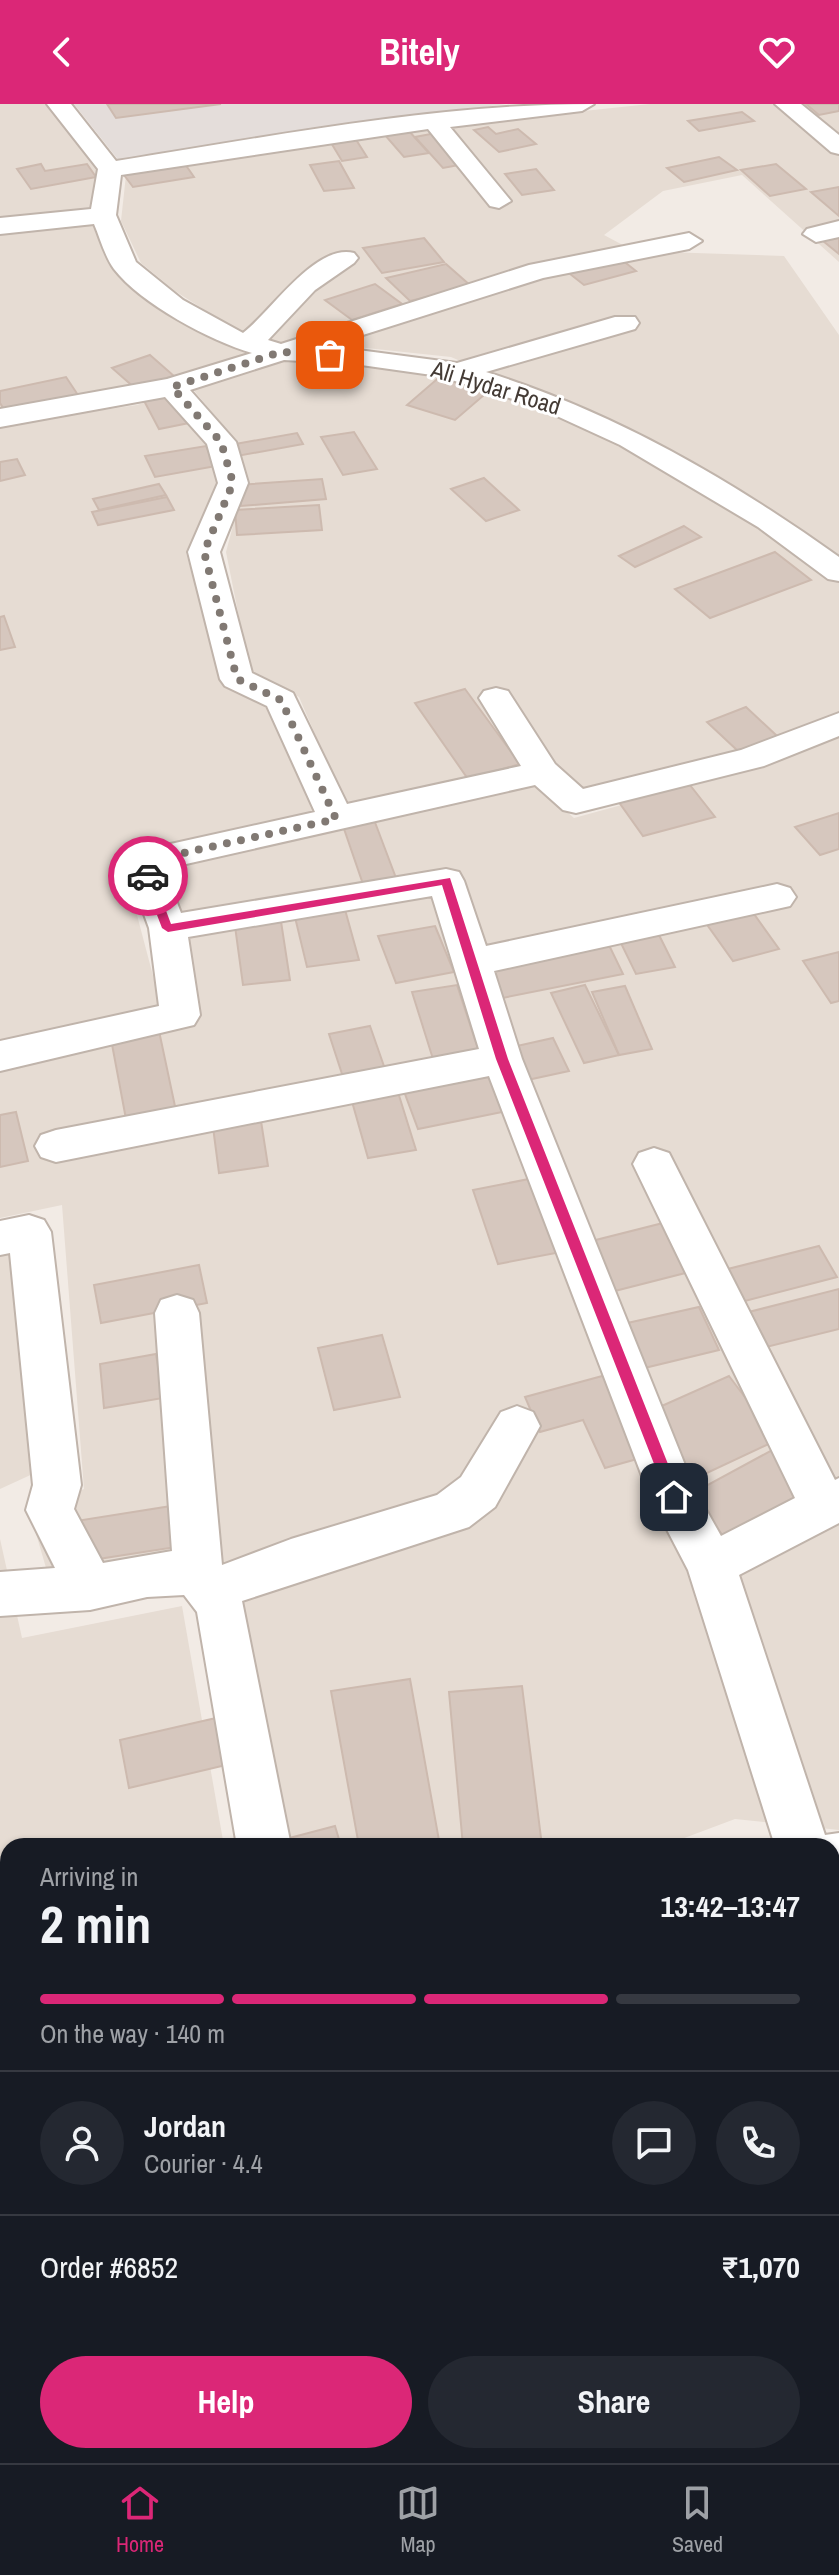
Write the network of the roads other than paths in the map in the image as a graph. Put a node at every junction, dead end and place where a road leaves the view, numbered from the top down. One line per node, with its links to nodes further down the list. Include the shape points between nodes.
1 (59, 104): 6 (street)
2 (582, 104): 4 (street)
3 (787, 104): 5 (street)
4 (434, 122): 6 (street); 7 (street)
5 (839, 147)
6 (110, 169): 8 (street)
7 (499, 201)
8 (103, 215): 9 (street); 13 (street, Ali Hydar Road, via 125,266 174,306)
9 (0, 226)
10 (689, 241): 14 (street, via 538,271)
11 (345, 258): 13 (street, via 306,284)
12 (625, 323): 15 (street)
13 (250, 343): 14 (street, Ali Hydar Road)
14 (281, 352): 15 (street, Ali Hydar Road, via 354,356); 16 (street)
15 (457, 372): 18 (street, Ali Hydar Road, via 545,400 630,439 769,521)
16 (172, 387): 17 (street); 22 (street, via 221,442 233,483 204,552 237,679 281,700)
17 (2, 414)
18 (839, 572)
19 (496, 698): 21 (street)
20 (839, 724): 21 (street, via 752,758 576,802)
21 (542, 772): 22 (street)
22 (336, 819): 24 (street, via 143,862)
23 (777, 897): 25 (street)
24 (168, 928): 25 (street, via 446,881); 26 (street, via 180,1015)
25 (470, 963): 27 (street)
26 (0, 1056)
27 (502, 1059): 28 (street); 34 (street, via 674,1497)
28 (56, 1146)
29 (654, 1164): 33 (street)
30 (0, 1238): 36 (street, via 29,1232 57,1485 50,1510)
31 (177, 1313): 35 (street)
32 (517, 1426): 35 (street, via 478,1492 452,1512)
33 (832, 1503): 34 (street)
34 (711, 1565): 39 (street)
35 (204, 1584): 36 (street, via 182,1571); 38 (street, via 221,1609)
36 (90, 1588): 37 (street)
37 (0, 1594)
38 (263, 1838)
39 (799, 1838)

